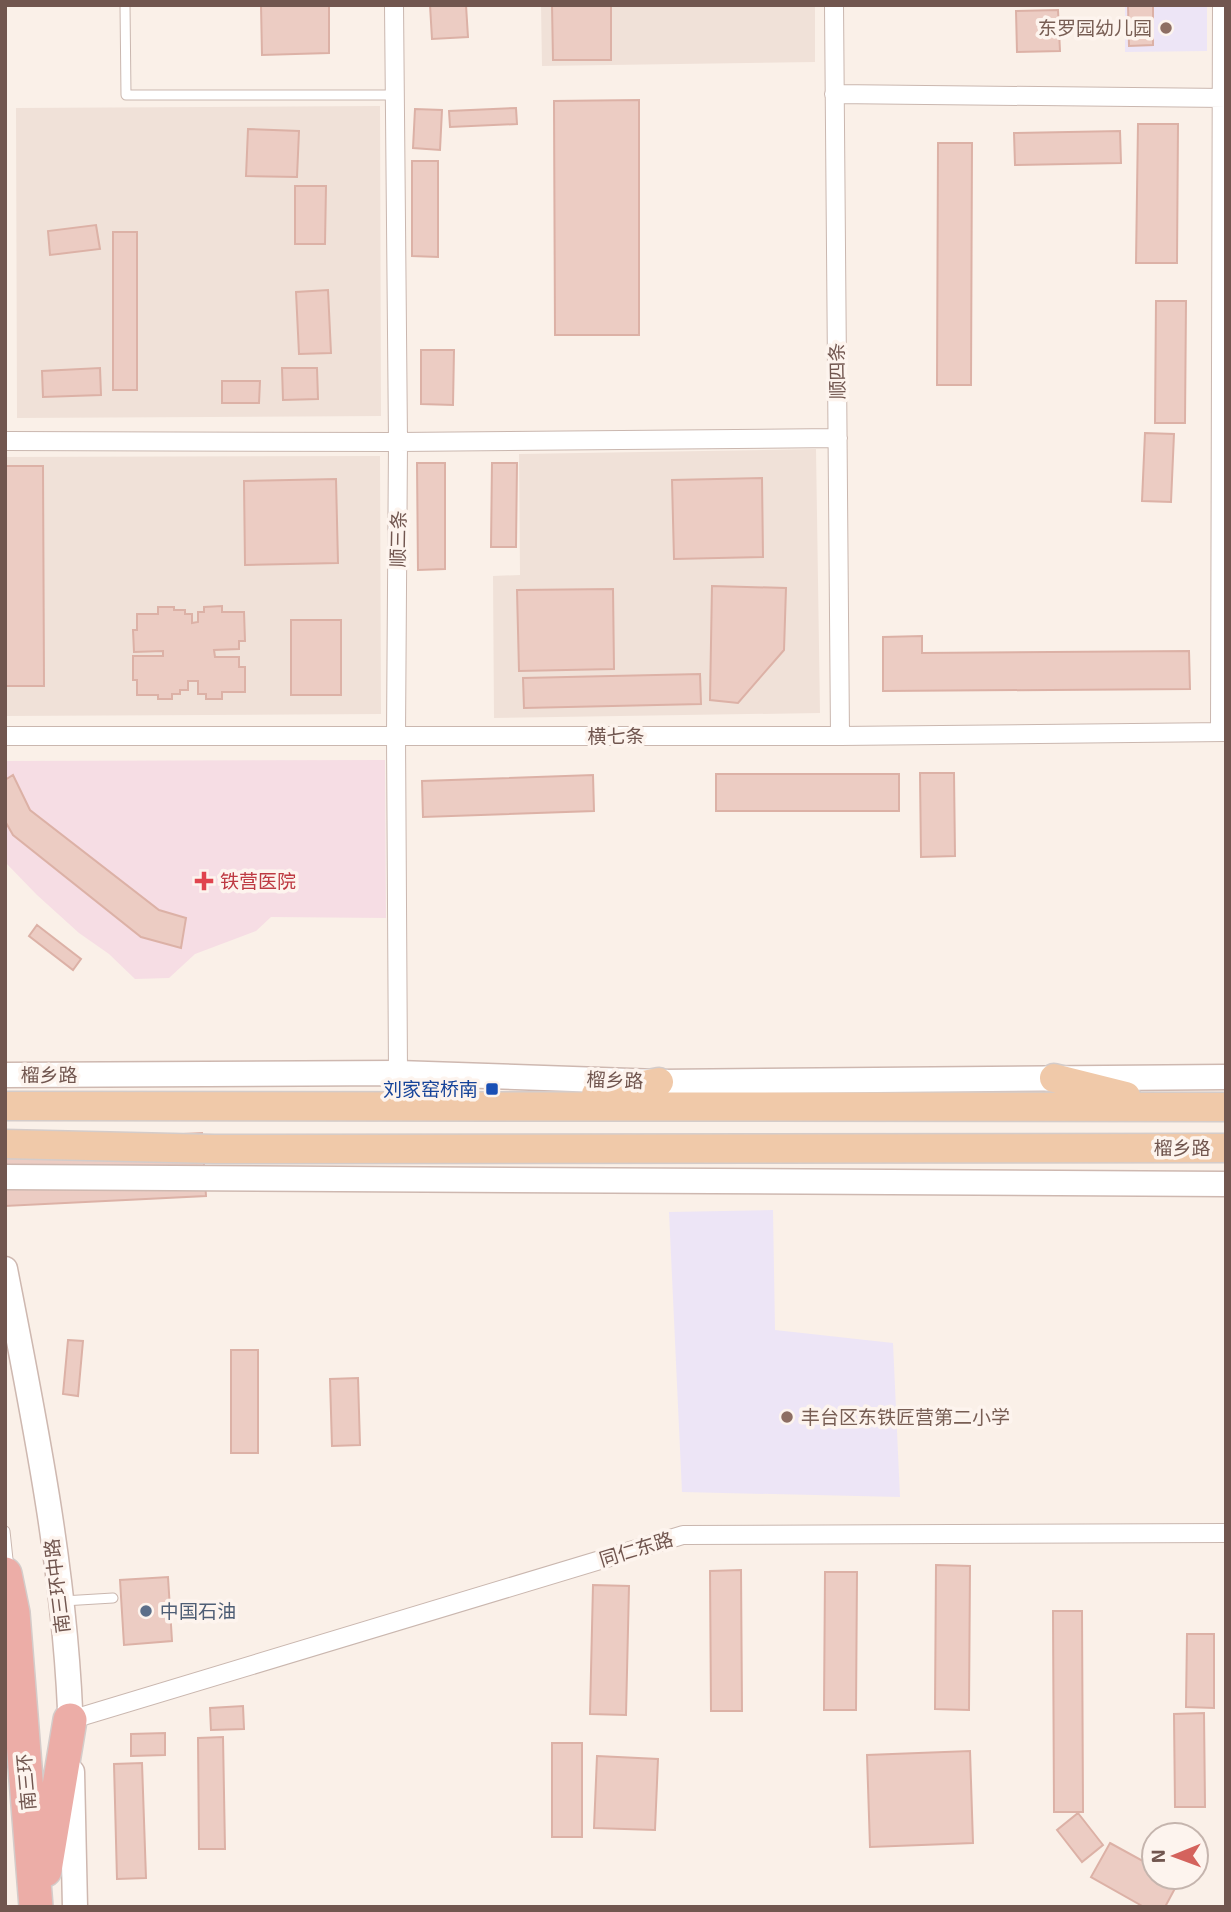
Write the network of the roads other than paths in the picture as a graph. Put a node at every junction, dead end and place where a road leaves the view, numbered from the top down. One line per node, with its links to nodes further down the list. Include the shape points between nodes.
1 (125, 5): 6 (lane, via 126,95)
2 (394, 5): 6 (street, 顺三条)
3 (834, 5): 5 (street, 顺四条)
4 (1222, 5): 7 (street)
5 (835, 94): 7 (street); 8 (street, 顺四条)
6 (395, 95): 10 (street, 顺三条)
7 (1224, 98): 11 (street)
8 (838, 438): 10 (street); 14 (street, 顺四条)
9 (5, 441): 10 (street)
10 (398, 442): 13 (street, 顺三条)
11 (1223, 732): 14 (street, 横七条)
12 (5, 736): 13 (street, 横七条)
13 (396, 736): 14 (street, 横七条); 15 (street, 顺三条)
14 (840, 736)
15 (398, 1073): 16 (street, 榴乡路); 19 (street, 榴乡路)
16 (5, 1075)
17 (1226, 1077): 18 (street, 榴乡路)
18 (1054, 1078): 19 (street, 榴乡路); 22 (main road)
19 (659, 1082): 21 (main road)
20 (5, 1106): 21 (main road, 榴乡路)
21 (538, 1107): 22 (main road, 榴乡路)
22 (1169, 1107): 23 (main road, 榴乡路)
23 (1226, 1107)
24 (5, 1144): 25 (main road, 榴乡路, via 214,1149)
25 (1226, 1148)
26 (5, 1177): 27 (street, 榴乡路)
27 (1226, 1184)
28 (5, 1269): 33 (street, 南三环中路, via 38,1441)
29 (5, 1531): 34 (lane)
30 (1226, 1533): 35 (street, 同仁东路, via 683,1535)
31 (5, 1574): 34 (highway, 南三环)
32 (113, 1598): 33 (lane)
33 (61, 1601): 35 (street, 南三环中路)
34 (12, 1613): 36 (highway, 南三环)
35 (70, 1720): 36 (highway); 37 (street, 南三环中路)
36 (37, 1907)
37 (75, 1907)

